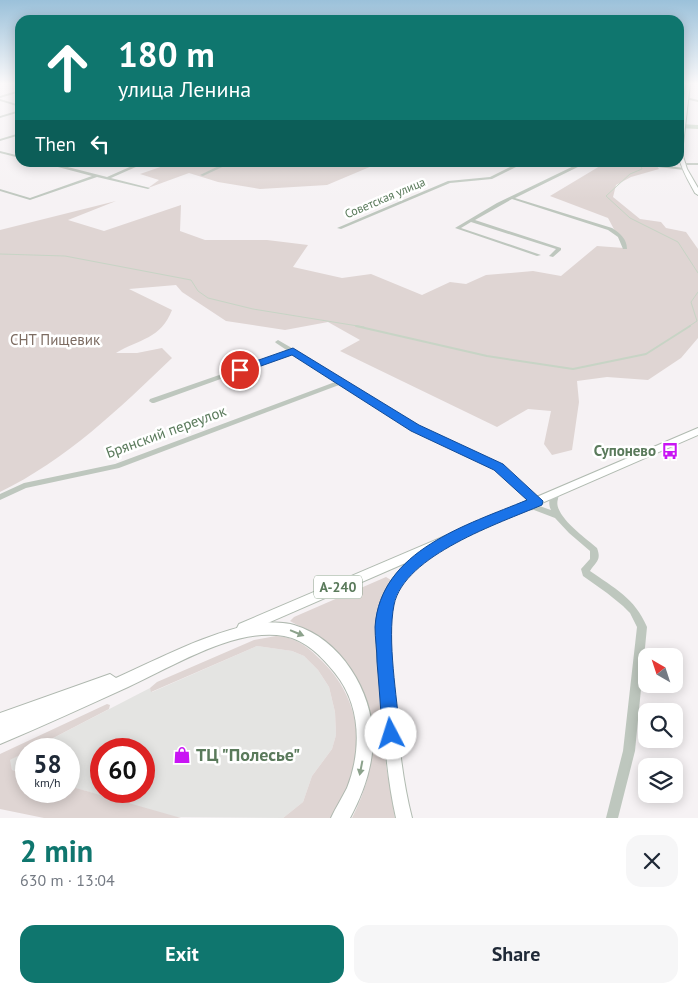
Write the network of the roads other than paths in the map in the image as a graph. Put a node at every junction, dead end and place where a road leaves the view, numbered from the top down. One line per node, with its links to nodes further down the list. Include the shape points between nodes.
1 (684, 124): 2 (main road)
2 (684, 130)
3 (15, 136): 4 (street)
4 (0, 140)
5 (0, 152): 6 (street)
6 (15, 156)
7 (698, 164): 13 (street)
8 (61, 167): 15 (street)
9 (133, 167): 16 (street)
10 (220, 167): 14 (street)
11 (514, 167): 22 (street, Советская улица, via 492,178 449,182)
12 (576, 167): 20 (street)
13 (684, 167): 19 (main road)
14 (202, 175)
15 (95, 176): 16 (street); 18 (street, via 30,199)
16 (106, 178): 17 (street)
17 (148, 188)
18 (0, 190)
19 (698, 194)
20 (512, 198): 21 (street); 23 (street, via 610,229 623,239)
21 (471, 220): 24 (street, via 457,228); 25 (street, via 559,249)
22 (339, 228)
23 (625, 248)
24 (539, 255)
25 (551, 256)
26 (278, 342): 27 (street)
27 (293, 351): 28 (street); 29 (street)
28 (340, 382): 32 (street, Брянский переулок, via 116,466 24,486); 33 (street, via 415,428 498,467)
29 (152, 401)
30 (698, 431): 31 (main road, А-240)
31 (560, 490): 33 (main road, А-240); 35 (street, via 552,499)
32 (0, 497)
33 (537, 501): 34 (main road, А-240)
34 (520, 508): 35 (street, via 534,507); 36 (main road, А-240)
35 (556, 515): 45 (street, via 594,550 594,560 586,573 630,606 639,616 642,627 629,751)
36 (460, 534): 37 (main road, А-240); 44 (main road, via 408,568 392,590 384,614 393,752)
37 (215, 640): 38 (highway, А-240); 43 (highway, one-way to 43, via 260,630 293,631 315,644 344,672 359,703 364,728 364,756 357,786)
38 (179, 656): 39 (highway, А-240); 40 (highway, А-240)
39 (47, 716): 41 (highway, А-240); 42 (highway)
40 (1, 720)
41 (0, 736)
42 (0, 742)
43 (340, 818)
44 (404, 818)
45 (612, 818)

